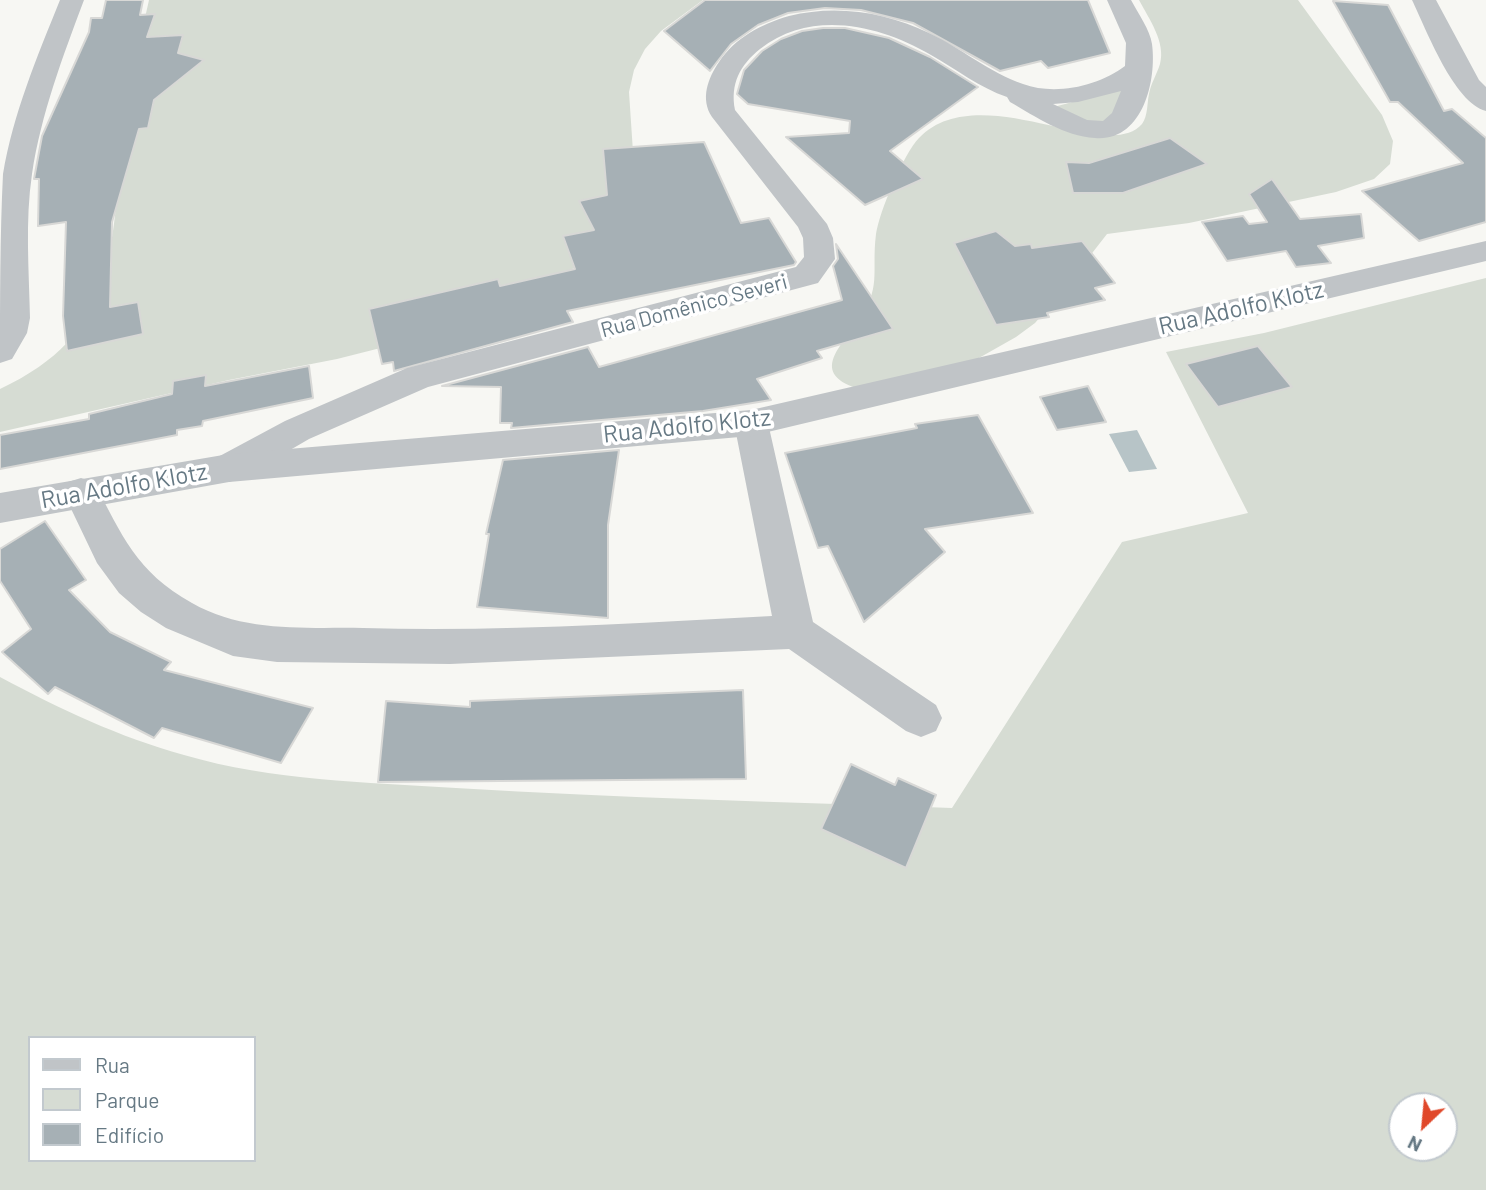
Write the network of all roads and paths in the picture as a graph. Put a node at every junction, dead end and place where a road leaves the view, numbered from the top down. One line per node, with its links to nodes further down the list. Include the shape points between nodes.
1 (72, 0): 8 (street, via 39,90 20,163 15,198 14,318)
2 (1119, 0): 4 (street, Rua Domênico Severi, via 1139,43)
3 (1424, 0): 6 (street, via 1468,84)
4 (1138, 69): 5 (street, Rua Domênico Severi, via 1114,85 1060,96 1030,95); 5 (street, Rua Domênico Severi, via 1128,116 1104,130 1066,122)
5 (994, 81): 10 (street, Rua Domênico Severi, via 918,37 879,24 814,18 771,30 731,63 721,81 719,101 722,111 812,224 820,259 807,275 419,377 297,430)
6 (1486, 103)
7 (1486, 251): 9 (street, Rua Adolfo Klotz)
8 (0, 351)
9 (751, 423): 10 (street, Rua Adolfo Klotz); 13 (street)
10 (229, 468): 11 (street, Rua Adolfo Klotz)
11 (81, 492): 12 (street, Rua Adolfo Klotz); 13 (street, via 124,572 176,613 220,635 248,642 413,648)
12 (0, 508)
13 (795, 632): 14 (street)
14 (921, 718)

